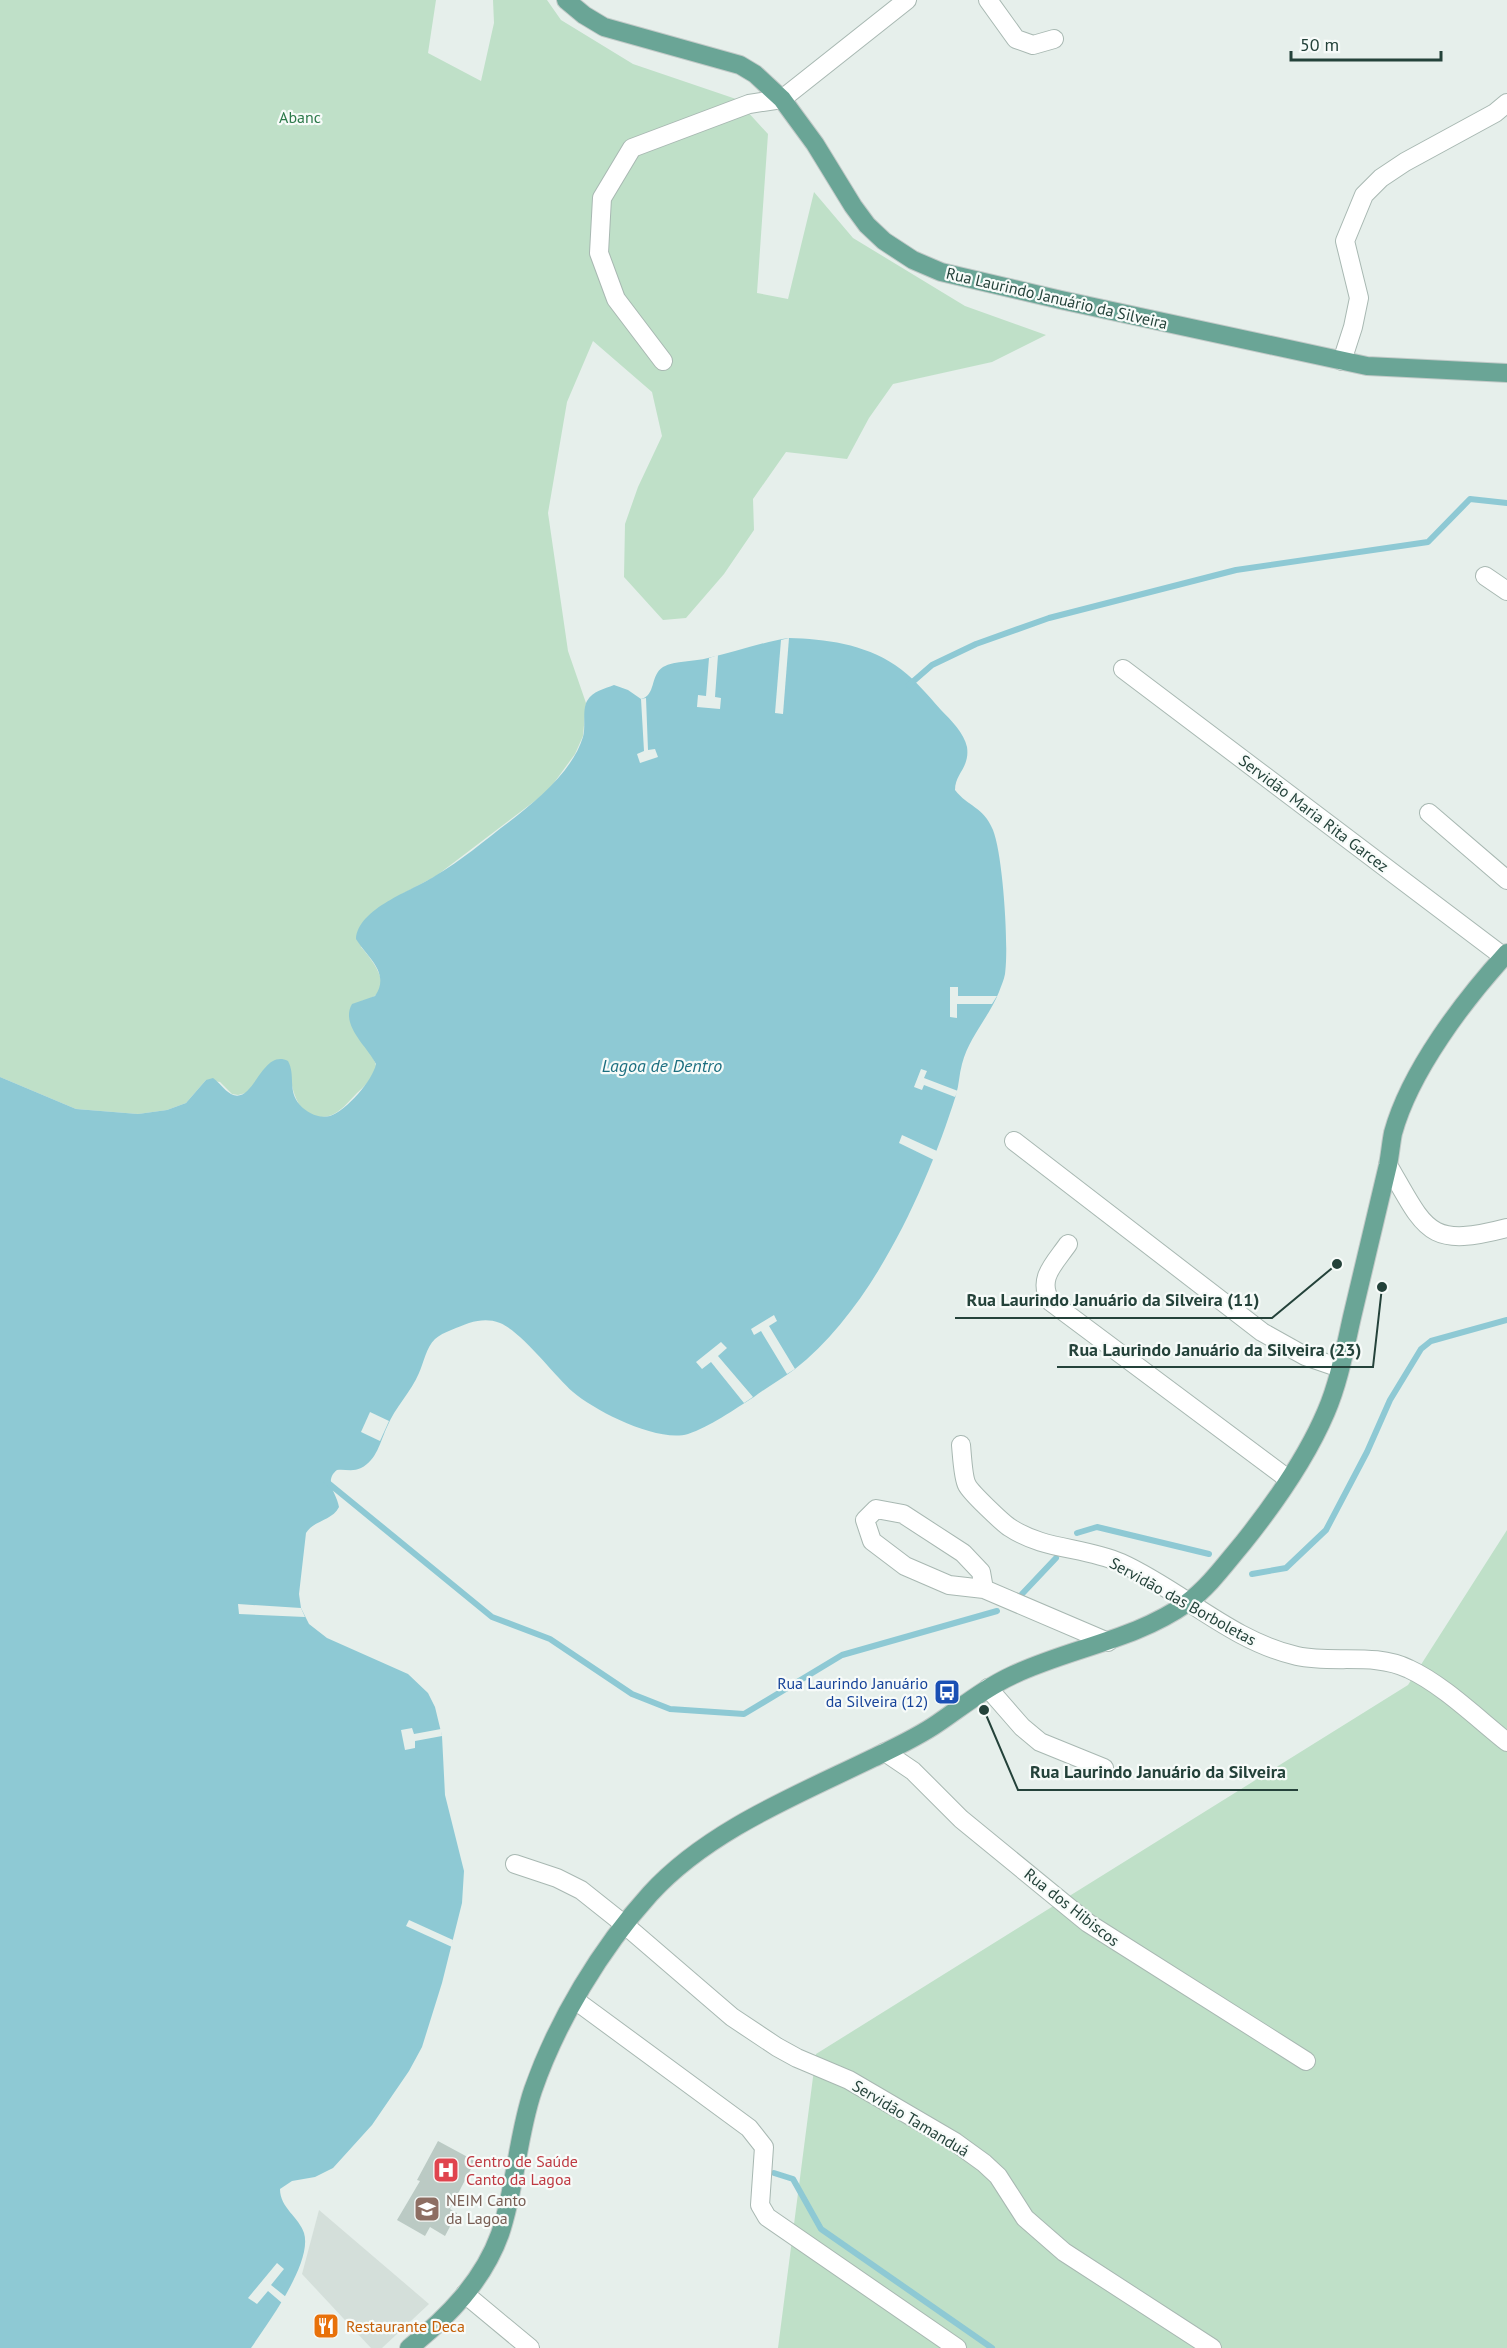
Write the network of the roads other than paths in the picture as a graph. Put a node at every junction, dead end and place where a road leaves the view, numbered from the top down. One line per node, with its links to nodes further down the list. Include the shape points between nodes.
1 (566, 0): 5 (main road, Rua Laurindo Januário da Silveira, via 604,27 740,65)
2 (907, 0): 5 (street)
3 (988, 0): 4 (street, via 1016,39 1033,45)
4 (1054, 39)
5 (782, 99): 7 (street, via 749,104 632,148 602,198 599,253 616,299); 8 (main road, Rua Laurindo Januário da Silveira, via 867,225 884,242 913,260 976,281)
6 (1507, 103): 8 (street, via 1381,178 1364,195 1345,241 1359,298)
7 (663, 361)
8 (1342, 361): 9 (main road, Rua Laurindo Januário da Silveira, via 1404,369)
9 (1507, 373)
10 (1485, 576): 11 (street)
11 (1507, 591)
12 (1123, 669): 15 (street, Servidão Maria Rita Garcez)
13 (1429, 813): 14 (street)
14 (1507, 880)
15 (1505, 955): 17 (main road, via 1426,1062 1394,1132)
16 (1014, 1141): 20 (street, via 1262,1332 1305,1356)
17 (1388, 1165): 18 (street, via 1421,1219 1443,1236 1473,1237); 20 (main road)
18 (1507, 1228)
19 (1068, 1244): 22 (street, via 1045,1280 1045,1292 1051,1302)
20 (1340, 1368): 22 (main road, via 1328,1408)
21 (961, 1445): 24 (street, Servidão das Borboletas, via 966,1485 1008,1527 1042,1544 1096,1553 1121,1563)
22 (1288, 1479): 24 (main road, via 1254,1528)
23 (984, 1589): 23 (street, via 949,1585 905,1566 872,1541 865,1520 876,1509 903,1514 963,1553 981,1572); 25 (street)
24 (1188, 1602): 25 (main road); 27 (street, Servidão das Borboletas, via 1269,1648 1299,1657 1366,1659 1407,1668 1426,1678)
25 (1108, 1642): 26 (main road, via 1035,1666)
26 (988, 1688): 28 (main road, via 936,1724); 29 (street, via 1040,1742)
27 (1507, 1742)
28 (885, 1752): 31 (main road, via 707,1845 665,1878); 33 (street, Rua dos Hibiscos, via 913,1771 961,1819 1088,1923)
29 (1104, 1768)
30 (515, 1864): 31 (street, Servidão Tamanduá, via 581,1890)
31 (625, 1925): 32 (main road); 38 (street, Servidão Tamanduá, via 732,2017 797,2058 849,2080 955,2142 998,2176 1025,2218 1042,2235)
32 (574, 2000): 34 (main road, via 531,2095 500,2233); 37 (street, via 749,2128 764,2147 760,2205 767,2217)
33 (1306, 2061)
34 (465, 2294): 35 (main road, via 447,2316); 36 (street)
35 (409, 2348)
36 (530, 2348)
37 (957, 2348)
38 (1212, 2348)

